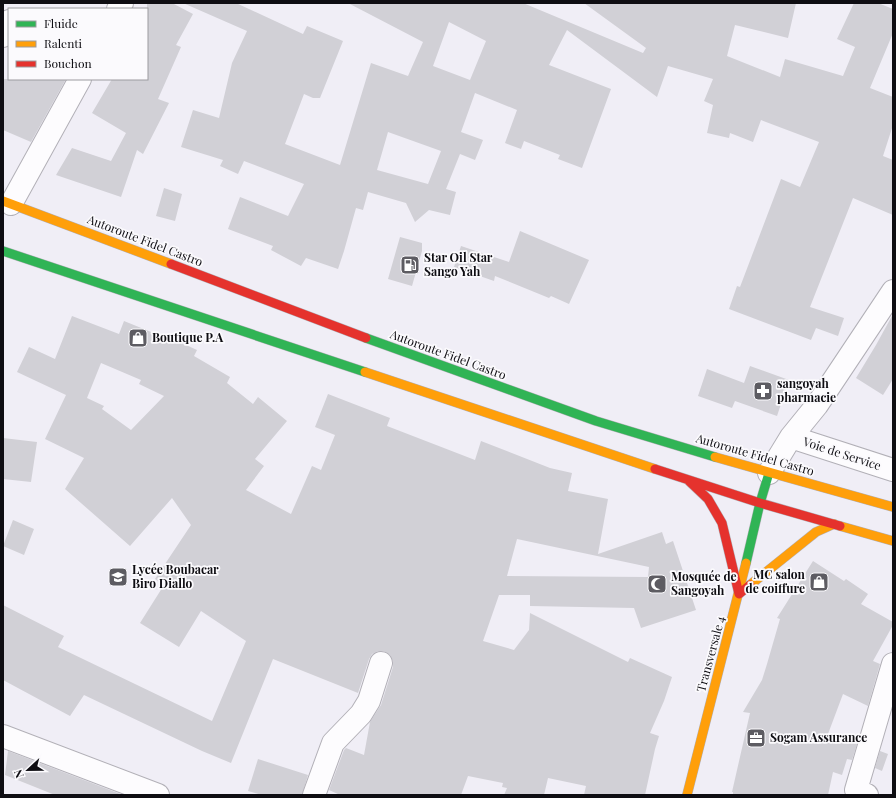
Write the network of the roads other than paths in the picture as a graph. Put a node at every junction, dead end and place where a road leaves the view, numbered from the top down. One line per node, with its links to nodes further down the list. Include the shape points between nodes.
1 (8, 24): 2 (street)
2 (3, 36)
3 (79, 80): 4 (street)
4 (7, 202): 9 (main road, Autoroute Fidel Castro, via 331,325 596,421)
5 (3, 251): 10 (main road)
6 (893, 291): 7 (street, via 817,405)
7 (791, 437): 8 (street, Voie de Service); 9 (street)
8 (893, 470)
9 (769, 472): 11 (main road, Transversale 4); 12 (main road, Autoroute Fidel Castro)
10 (685, 478): 11 (main road); 15 (main road, via 708,499 722,523)
11 (760, 503): 13 (main road); 15 (main road, Transversale 4)
12 (893, 507)
13 (834, 524): 14 (main road); 15 (main road, via 816,532)
14 (893, 541)
15 (740, 594): 22 (main road, Transversale 4)
16 (381, 663): 21 (street, via 369,701 361,714 333,743)
17 (893, 664): 19 (street)
18 (3, 736): 20 (street)
19 (859, 793)
20 (158, 795)
21 (314, 795)
22 (687, 795)

